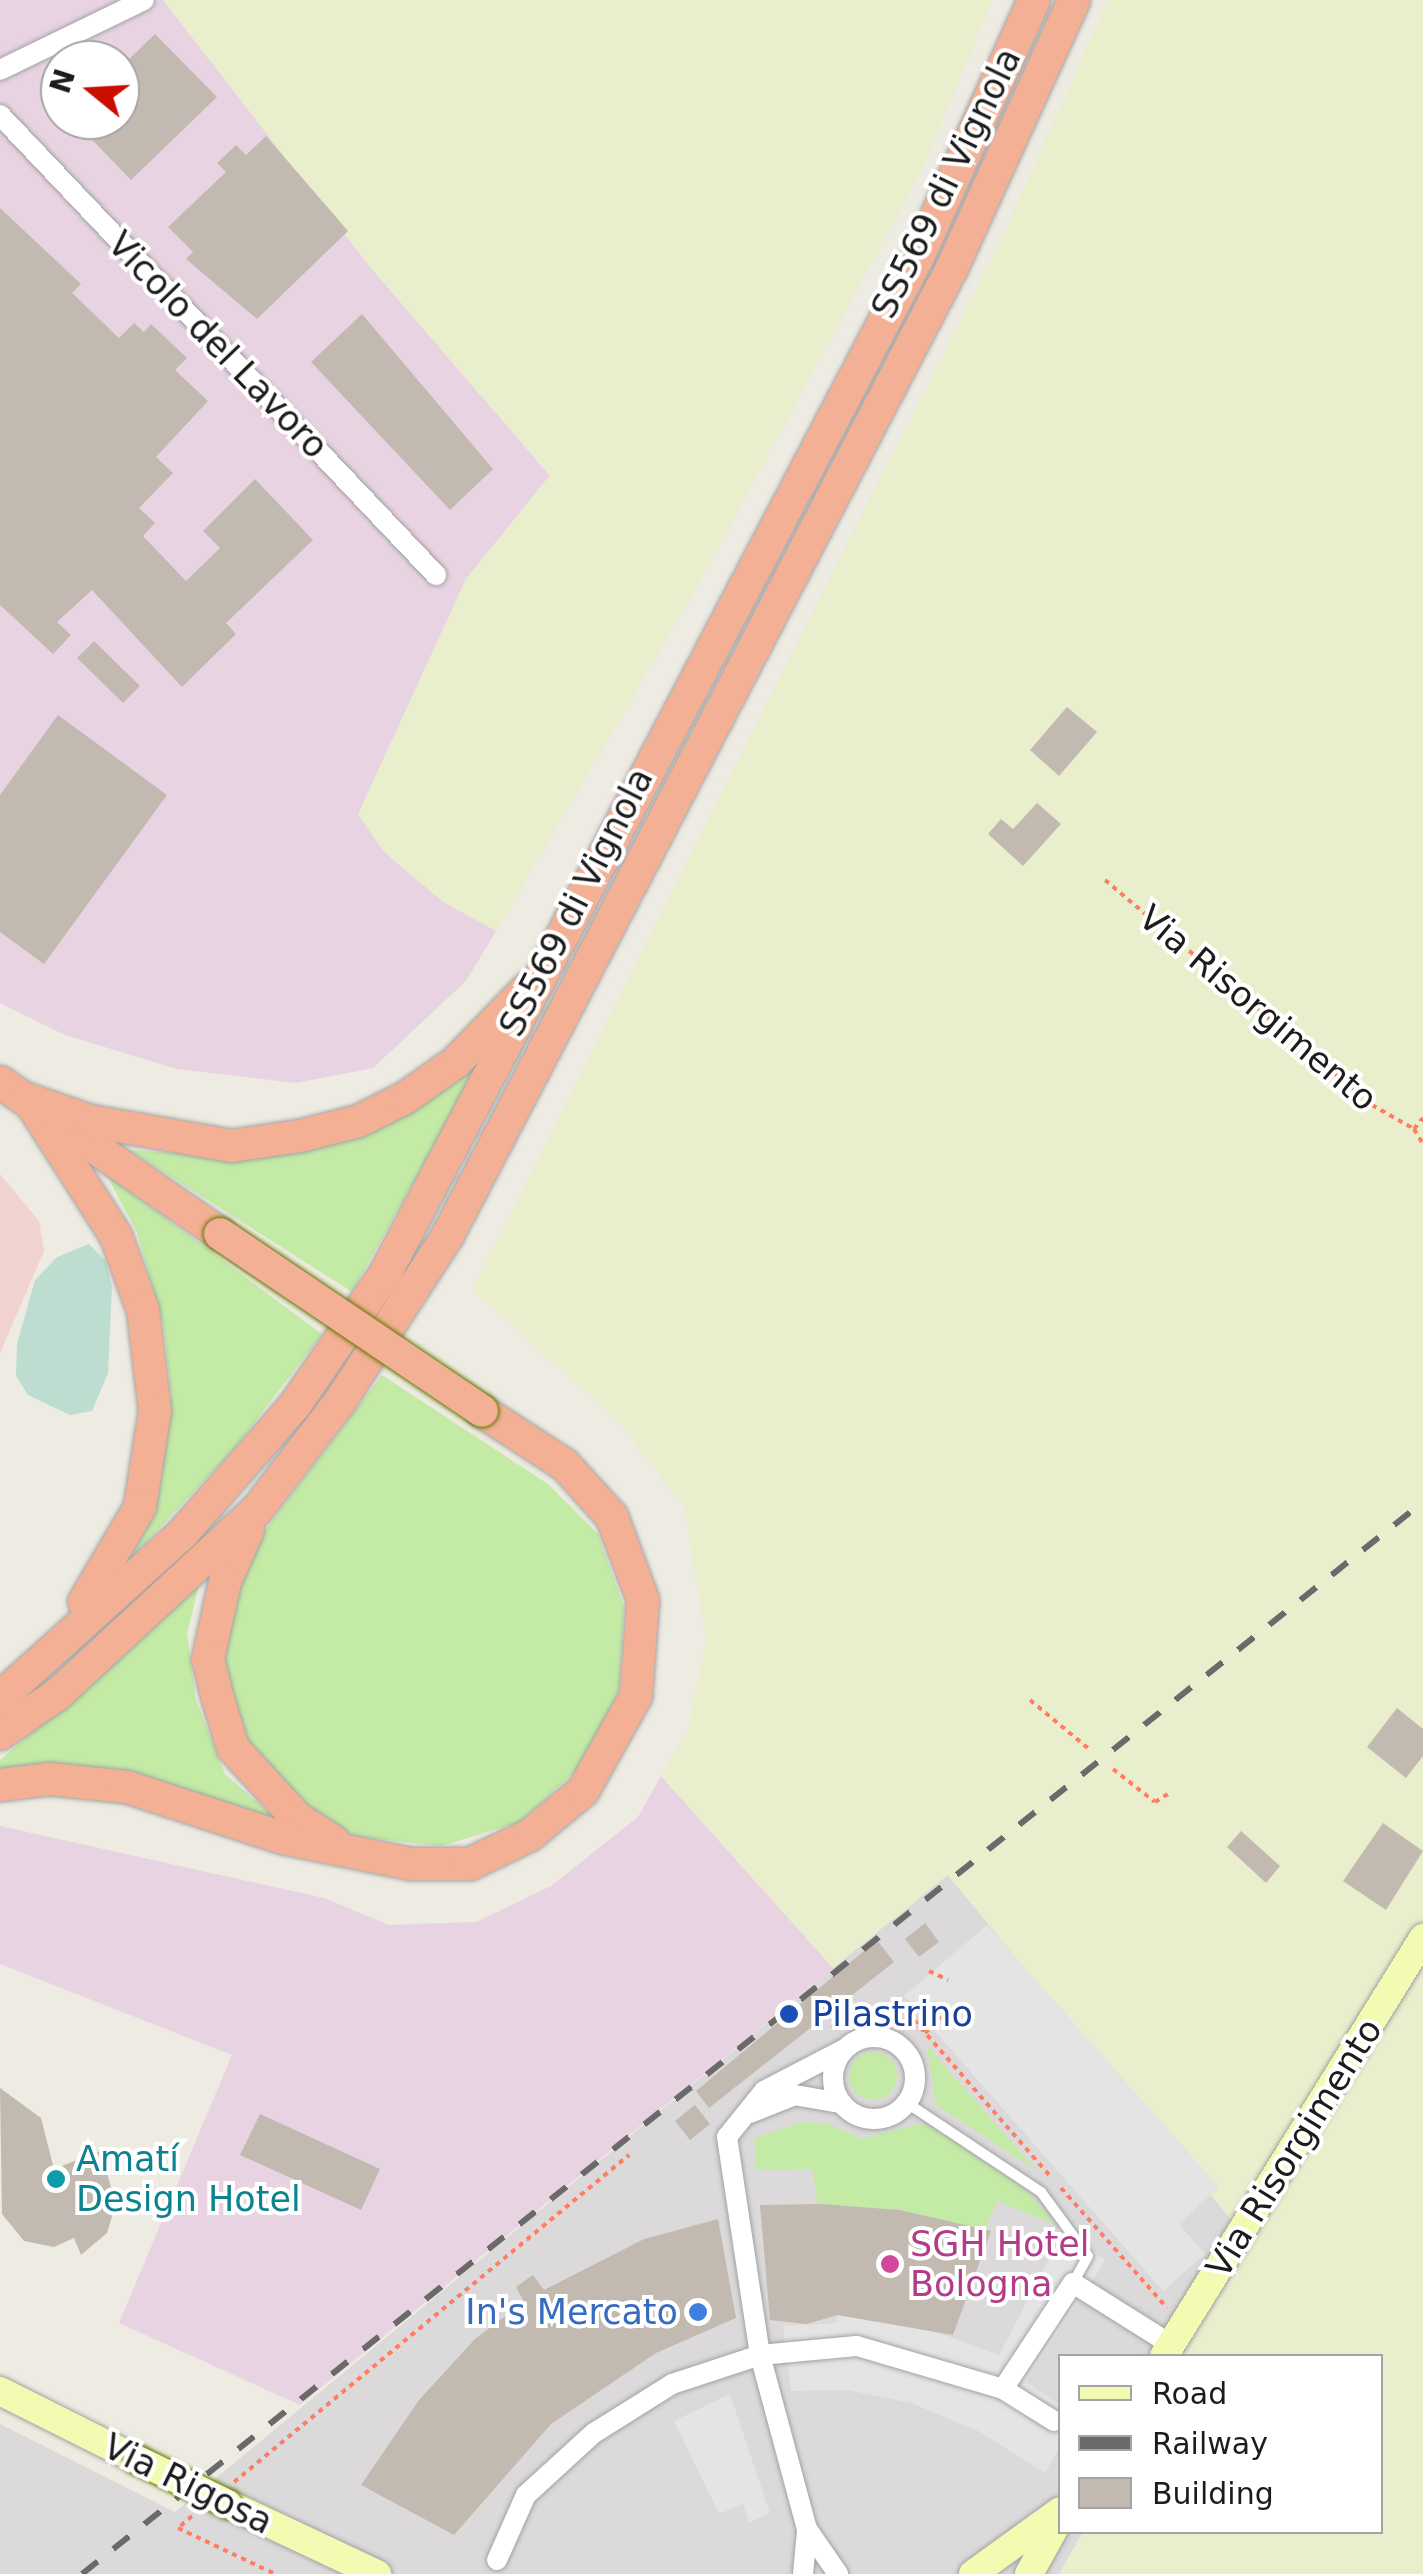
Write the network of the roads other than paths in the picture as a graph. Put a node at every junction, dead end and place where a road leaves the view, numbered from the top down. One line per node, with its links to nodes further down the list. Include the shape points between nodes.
1 (144, 0): 4 (street)
2 (1034, 0): 7 (highway, SS569 di Vignola, via 918,256)
3 (1074, 0): 10 (highway, SS569 di Vignola, via 952,268 448,1236 342,1400)
4 (0, 70)
5 (0, 115): 6 (street, Vicolo del Lavoro)
6 (436, 575)
7 (555, 959): 9 (highway, via 456,1062 360,1120 232,1146 90,1121); 11 (highway, SS569 di Vignola, via 384,1274 295,1405 183,1533)
8 (0, 1082): 9 (highway)
9 (29, 1100): 11 (highway, via 116,1236 144,1310 155,1410 140,1508 106,1577); 14 (highway, bridge, via 565,1465 612,1516 643,1600 636,1696 583,1791 530,1835 470,1864 411,1864)
10 (257, 1510): 12 (highway, SS569 di Vignola, via 58,1694); 14 (highway, via 224,1582 208,1659 218,1699 233,1748 297,1818)
11 (4, 1695)
12 (0, 1734)
13 (0, 1786): 14 (highway, via 49,1779 127,1787)
14 (350, 1852)
15 (1423, 1938): 21 (main road, Via Risorgimento)
16 (843, 2050): 17 (street, via 832,2076); 18 (street, via 865,2038 900,2046 914,2067); 19 (street, via 789,2073)
17 (841, 2103): 18 (street, via 874,2119); 19 (street, via 796,2095)
18 (906, 2103): 20 (lane, via 1040,2192 1088,2256)
19 (735, 2121): 22 (street, via 724,2160)
20 (1072, 2283): 21 (street); 23 (street)
21 (1168, 2351)
22 (760, 2355): 23 (street, via 857,2346); 28 (street); 29 (street, via 672,2384 594,2433 526,2495)
23 (1004, 2389): 25 (street)
24 (0, 2391): 30 (main road, Via Rigosa, bridge)
25 (1054, 2421)
26 (1058, 2514): 33 (main road)
27 (1058, 2517): 34 (main road)
28 (807, 2529): 31 (street); 32 (street)
29 (497, 2560)
30 (378, 2574)
31 (803, 2574)
32 (838, 2574)
33 (972, 2574)
34 (1029, 2574)

